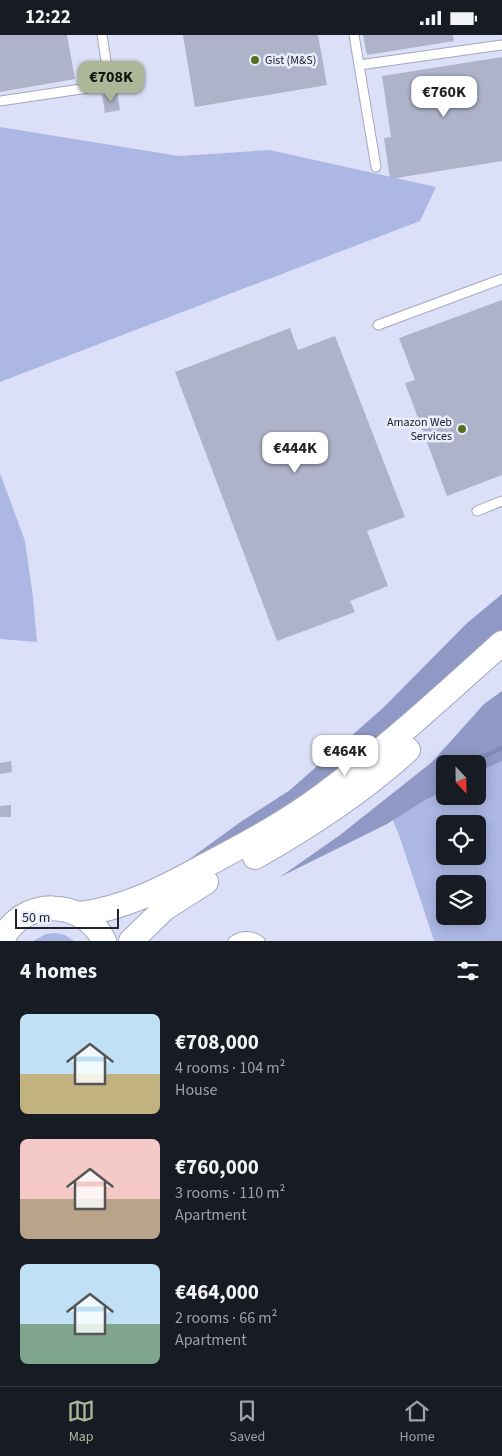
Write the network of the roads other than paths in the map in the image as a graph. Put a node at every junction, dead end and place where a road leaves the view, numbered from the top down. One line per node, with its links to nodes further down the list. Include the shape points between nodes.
1 (102, 35): 5 (lane)
2 (354, 35): 4 (lane)
3 (502, 45): 4 (lane)
4 (359, 65): 8 (lane)
5 (109, 80)
6 (88, 88): 7 (lane)
7 (0, 101)
8 (376, 167)
9 (502, 279): 10 (lane)
10 (378, 325)
11 (502, 501): 12 (lane)
12 (477, 511)
13 (502, 643): 15 (main road, via 381,751 322,797 253,840 150,895 104,911)
14 (502, 662): 18 (main road, via 358,791 292,836 188,893 164,909)
15 (80, 915): 16 (main road, via 56,908 33,911 15,923); 17 (main road, via 97,929)
16 (2, 940)
17 (104, 941)
18 (131, 941)
19 (233, 941): 20 (lane, via 240,937)
20 (260, 941)

